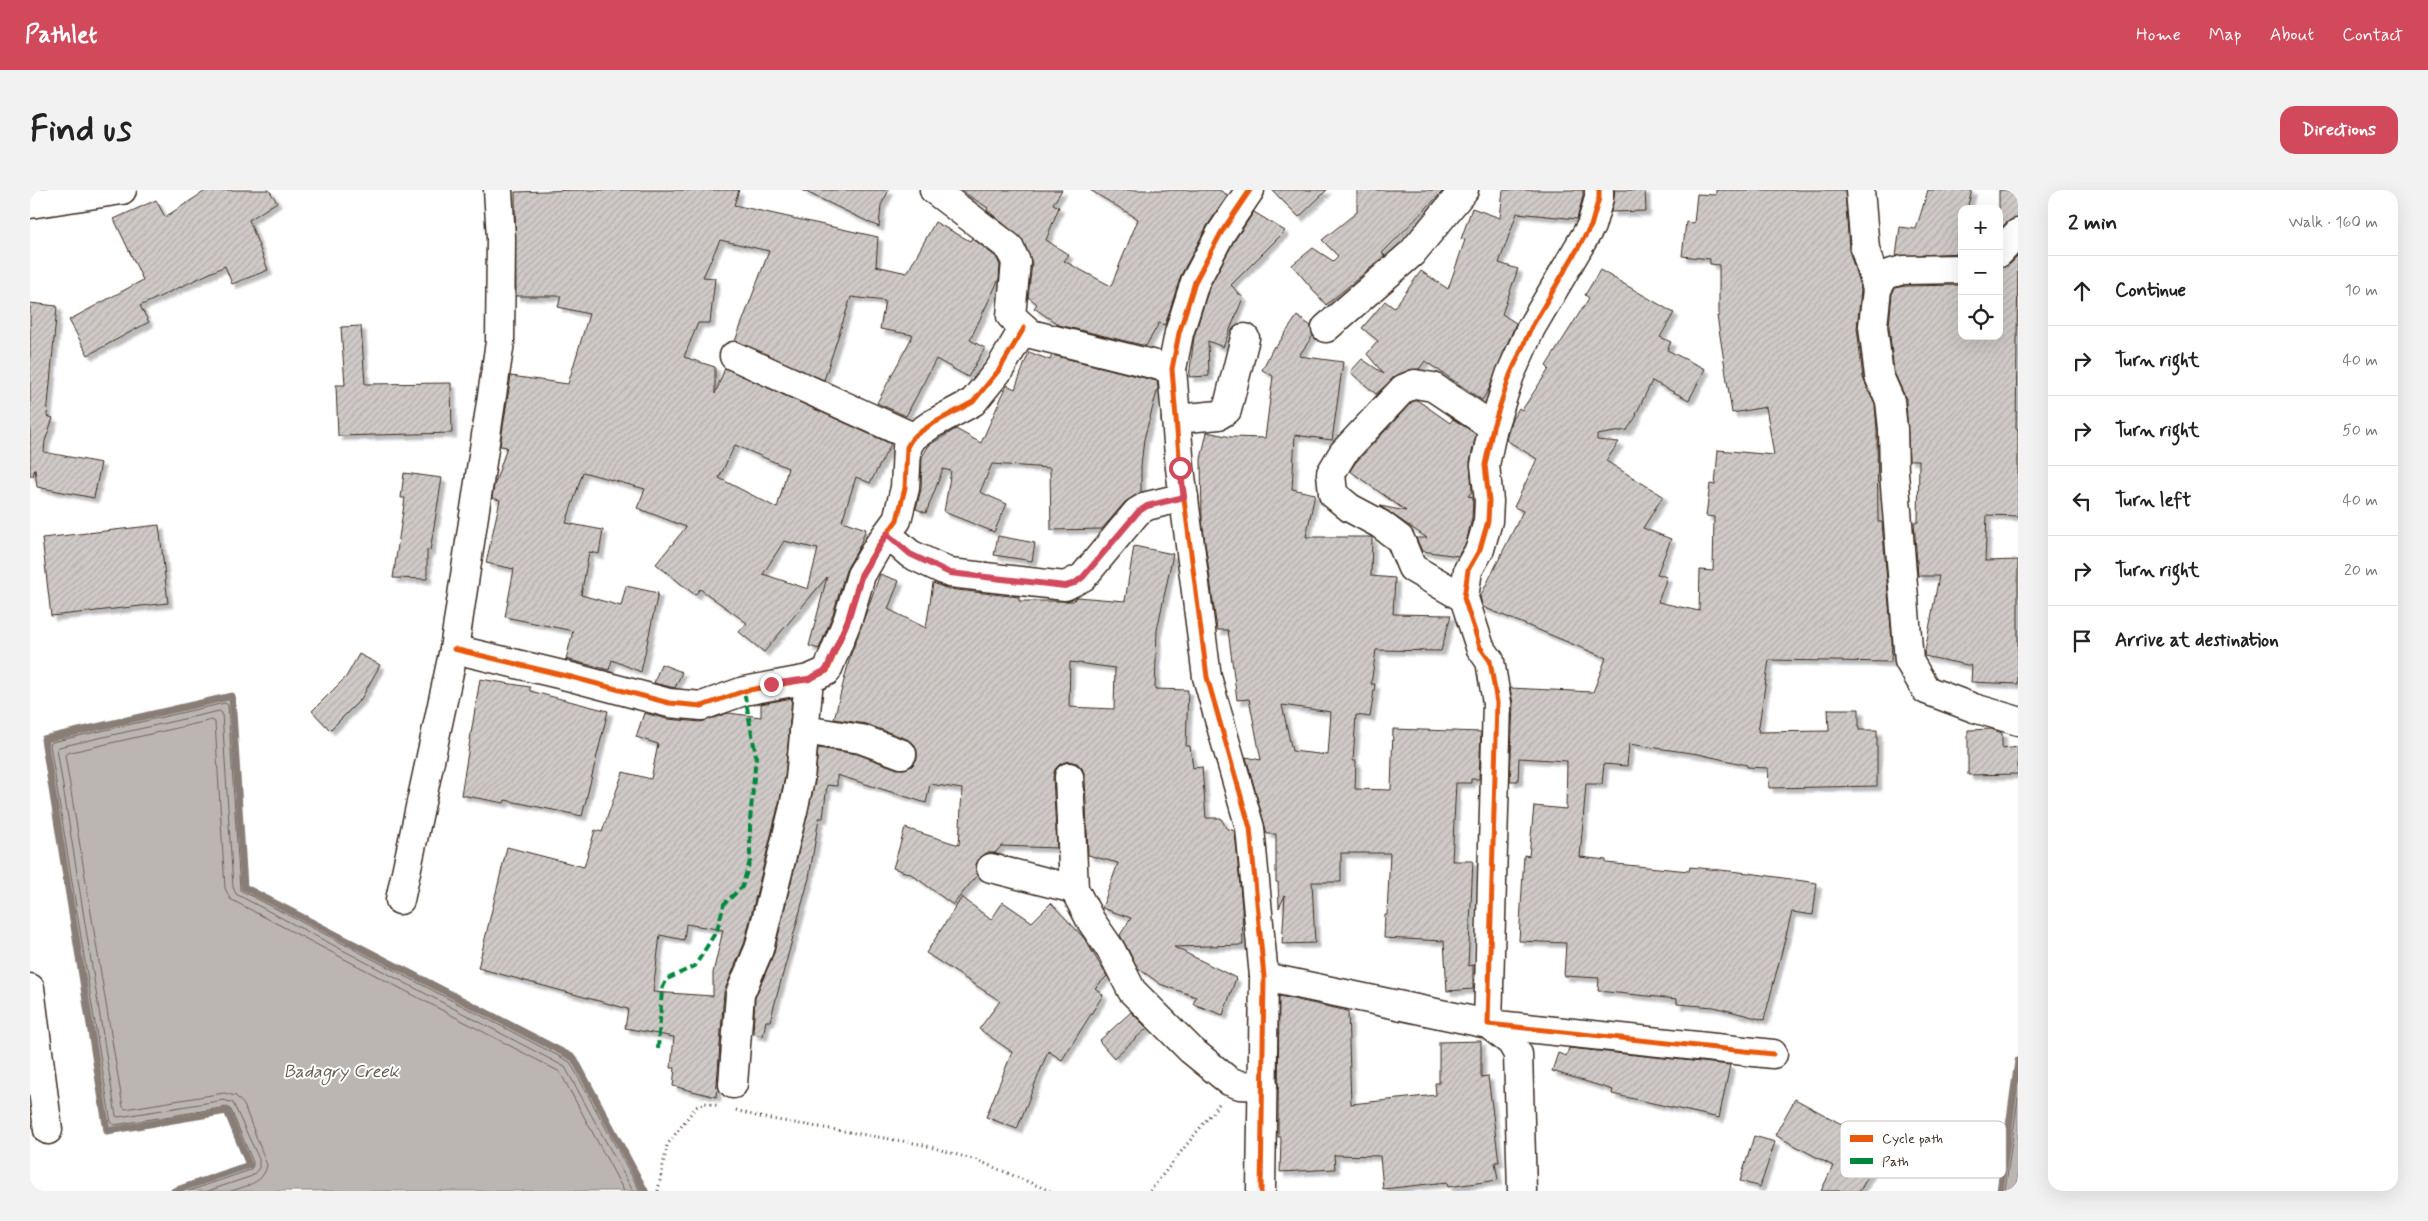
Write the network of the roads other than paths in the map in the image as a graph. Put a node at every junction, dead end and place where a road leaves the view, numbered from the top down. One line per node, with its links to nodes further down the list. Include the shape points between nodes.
1 (122, 190): 8 (street)
2 (498, 190): 24 (street, via 500,342)
3 (934, 190): 13 (street, via 1009,247 1016,262 1011,316)
4 (1250, 190): 17 (street, via 1221,233 1195,282)
5 (1464, 190): 14 (street, via 1412,253)
6 (1598, 190): 19 (street, via 1599,198 1591,226 1531,328 1510,375)
7 (1860, 190): 12 (street, via 1865,249)
8 (30, 204)
9 (2018, 233): 10 (street)
10 (2002, 250)
11 (1958, 268): 12 (street, via 1903,270 1885,275)
12 (1876, 289): 26 (street, via 1873,326 1879,376 1890,401 1909,661 1926,690)
13 (1024, 328): 17 (street, via 1031,334); 20 (street, via 1000,370 973,402)
14 (1326, 328)
15 (1246, 338): 18 (street, via 1227,410 1219,415)
16 (734, 356): 20 (street)
17 (1172, 369): 18 (street)
18 (1176, 418): 21 (street)
19 (1493, 427): 23 (street, via 1485,465 1490,501 1488,521 1480,549 1468,570); 23 (street, via 1433,387 1415,384 1403,388 1343,454 1331,474 1333,494 1400,539 1412,568)
20 (913, 437): 22 (street, via 907,446 905,488 897,520)
21 (1184, 497): 22 (street, via 1147,506 1138,512 1083,577 1065,586 950,573 910,554); 33 (street, via 1207,678 1250,828)
22 (887, 534): 25 (street, via 862,574 848,620 826,670)
23 (1464, 598): 35 (street, via 1480,647 1490,661 1497,703)
24 (454, 649): 25 (street, via 669,703 702,706 744,690); 32 (street)
25 (809, 679): 27 (street)
26 (2018, 721)
27 (804, 730): 28 (street, via 862,739); 38 (street, via 800,779 773,900 759,949 740,994)
28 (902, 754)
29 (1069, 777): 31 (street)
30 (991, 868): 31 (street)
31 (1074, 889): 37 (street, via 1132,991 1191,1050 1229,1080)
32 (400, 900)
33 (1264, 977): 35 (street); 37 (street)
34 (30, 988): 39 (street)
35 (1488, 1024): 36 (street); 41 (street, via 1511,1042 1518,1054)
36 (1773, 1054)
37 (1252, 1086): 40 (street)
38 (729, 1100)
39 (48, 1130)
40 (1262, 1191)
41 (1522, 1191)

